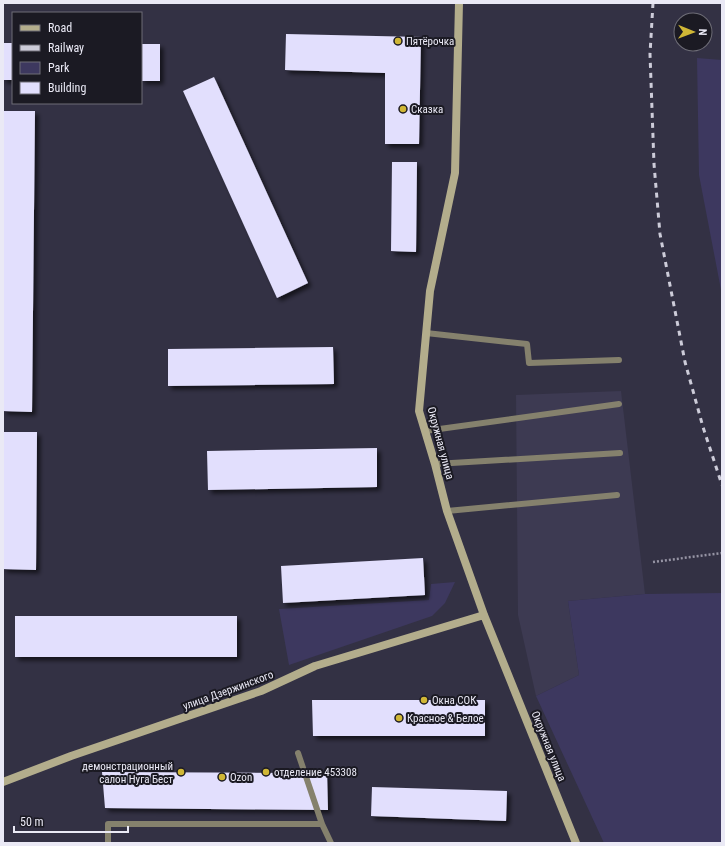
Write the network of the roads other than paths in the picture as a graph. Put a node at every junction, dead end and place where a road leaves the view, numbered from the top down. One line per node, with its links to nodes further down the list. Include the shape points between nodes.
1 (460, 3): 2 (street, Окружная улица, via 455,173 430,291)
2 (426, 333): 3 (lane, via 527,344 529,363); 5 (street, Окружная улица, via 419,411)
3 (618, 360)
4 (619, 404): 5 (lane)
5 (425, 431): 7 (street, Окружная улица)
6 (620, 454): 7 (lane)
7 (435, 464): 9 (street, Окружная улица)
8 (617, 495): 9 (lane)
9 (447, 511): 10 (street, Окружная улица)
10 (484, 615): 12 (street, улица Дзержинского, via 315,666 262,691); 16 (street, Окружная улица)
11 (298, 753): 13 (lane)
12 (3, 782)
13 (322, 824): 14 (lane, via 108,824); 15 (lane)
14 (108, 843)
15 (330, 843)
16 (576, 843)

